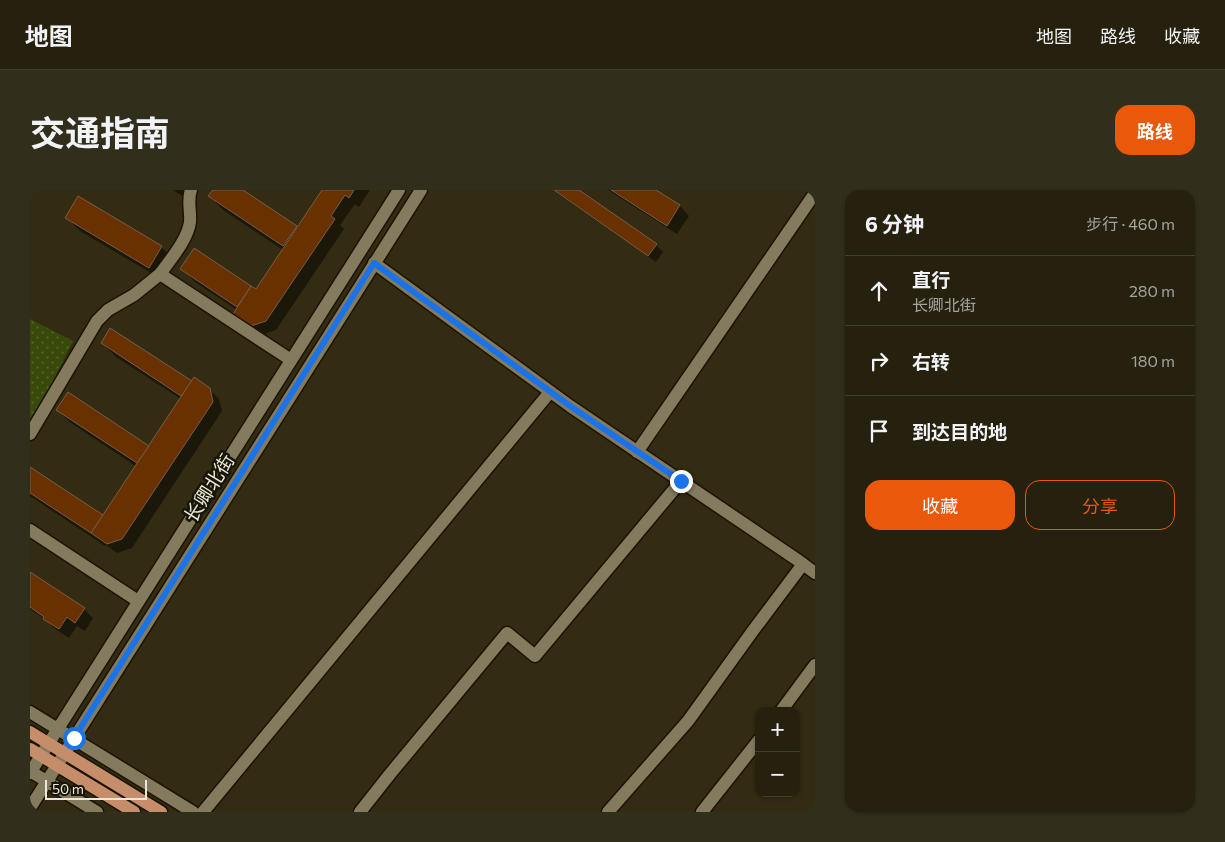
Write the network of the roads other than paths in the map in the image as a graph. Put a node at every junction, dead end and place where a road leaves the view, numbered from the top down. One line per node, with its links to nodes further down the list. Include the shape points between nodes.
1 (191, 190): 6 (street, via 190,223 184,240)
2 (399, 190): 7 (street, 长卿北街)
3 (421, 190): 5 (street, 长卿北街)
4 (815, 193): 10 (street)
5 (374, 263): 8 (street); 21 (street, 长卿北街)
6 (160, 274): 7 (street); 9 (street, via 97,321)
7 (291, 360): 15 (street, 长卿北街)
8 (550, 392): 10 (street); 34 (street)
9 (30, 434)
10 (637, 452): 11 (street)
11 (681, 481): 13 (street); 35 (street, via 535,656 507,633)
12 (30, 530): 15 (street)
13 (803, 564): 14 (street); 36 (street, via 688,721)
14 (815, 573)
15 (138, 601): 19 (street, 长卿北街)
16 (815, 665): 17 (street)
17 (784, 707)
18 (30, 712): 19 (street)
19 (58, 729): 21 (street); 22 (street, 长卿北街)
20 (30, 732): 22 (main road)
21 (74, 738): 25 (street, 长卿北街); 33 (street)
22 (48, 744): 24 (street, 长卿北街); 25 (main road)
23 (755, 745): 37 (street)
24 (36, 752): 26 (main road); 27 (street, 长卿北街)
25 (64, 753): 26 (street, 长卿北街); 32 (main road)
26 (57, 765): 28 (street, 长卿北街); 31 (main road)
27 (30, 772): 28 (street)
28 (47, 781): 29 (street, 长卿北街); 30 (street)
29 (30, 808)
30 (97, 812)
31 (134, 812)
32 (161, 812)
33 (193, 812)
34 (203, 812)
35 (360, 812)
36 (608, 812)
37 (702, 812)

